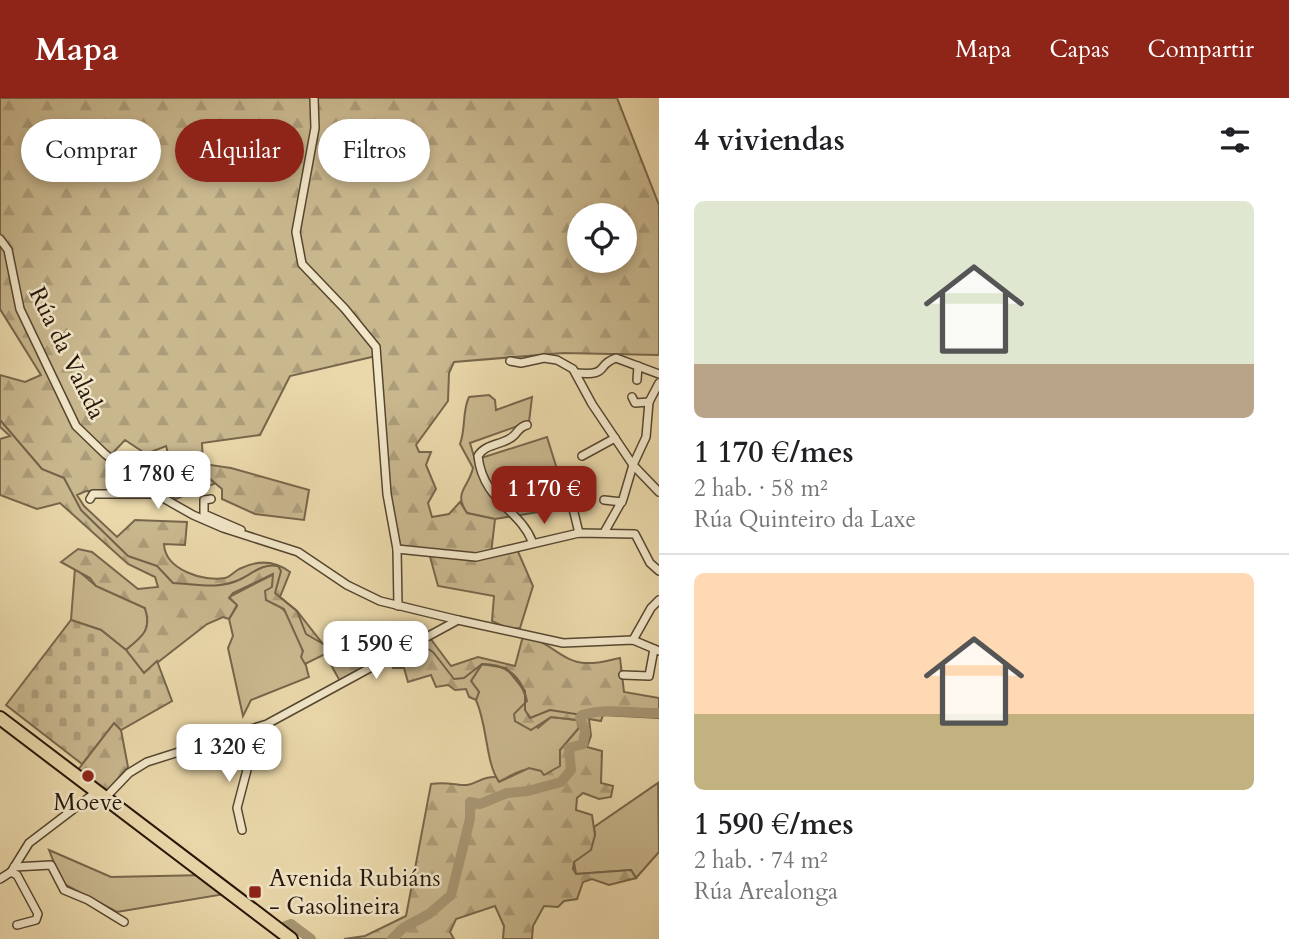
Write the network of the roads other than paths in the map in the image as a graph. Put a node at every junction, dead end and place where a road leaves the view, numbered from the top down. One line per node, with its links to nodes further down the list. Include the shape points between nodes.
1 (314, 98): 26 (street, via 315,128 296,232 298,246 302,264 376,347 387,494)
2 (0, 239): 17 (street, Rúa da Valada, via 8,250 20,309 76,426)
3 (510, 361): 5 (street, via 557,360)
4 (638, 366): 5 (street, via 616,358 600,373); 6 (street); 7 (street)
5 (576, 373): 12 (street)
6 (659, 374)
7 (637, 380)
8 (659, 383): 10 (street)
9 (632, 397): 10 (street, via 635,402)
10 (649, 401): 14 (street, via 646,438)
11 (527, 425): 25 (street, via 478,456 497,501 522,524)
12 (615, 438): 13 (street); 14 (street)
13 (582, 456)
14 (633, 465): 16 (street); 21 (street)
15 (569, 492): 23 (street)
16 (659, 492)
17 (158, 494): 18 (street, Rúa da Valada, via 93,494); 24 (street, Rúa da Valada, via 213,524)
18 (90, 499)
19 (211, 499): 24 (street, Rúa da Valada, via 204,500 204,514)
20 (604, 500): 21 (street)
21 (622, 502): 22 (street)
22 (605, 531): 23 (street); 27 (street, via 635,534)
23 (579, 533): 25 (street)
24 (256, 539): 29 (street, Rúa da Valada, via 298,552 347,585)
25 (532, 541): 26 (street, via 476,557)
26 (397, 549): 29 (street)
27 (659, 571)
28 (659, 600): 31 (street)
29 (398, 606): 30 (street, Rúa da Valada)
30 (458, 620): 31 (street, Rúa da Valada, via 563,643); 35 (street, via 267,724)
31 (633, 640): 32 (street)
32 (656, 650): 33 (street, via 649,676)
33 (623, 675)
34 (0, 718): 36 (main road)
35 (246, 731): 36 (street, via 147,762); 37 (street, via 248,766 236,808)
36 (100, 795): 38 (street, via 29,843); 42 (main road)
37 (242, 830)
38 (13, 870): 39 (street); 40 (street, via 51,865 64,890); 41 (street, via 38,914 36,920)
39 (0, 879)
40 (124, 922)
41 (17, 925)
42 (291, 939)

